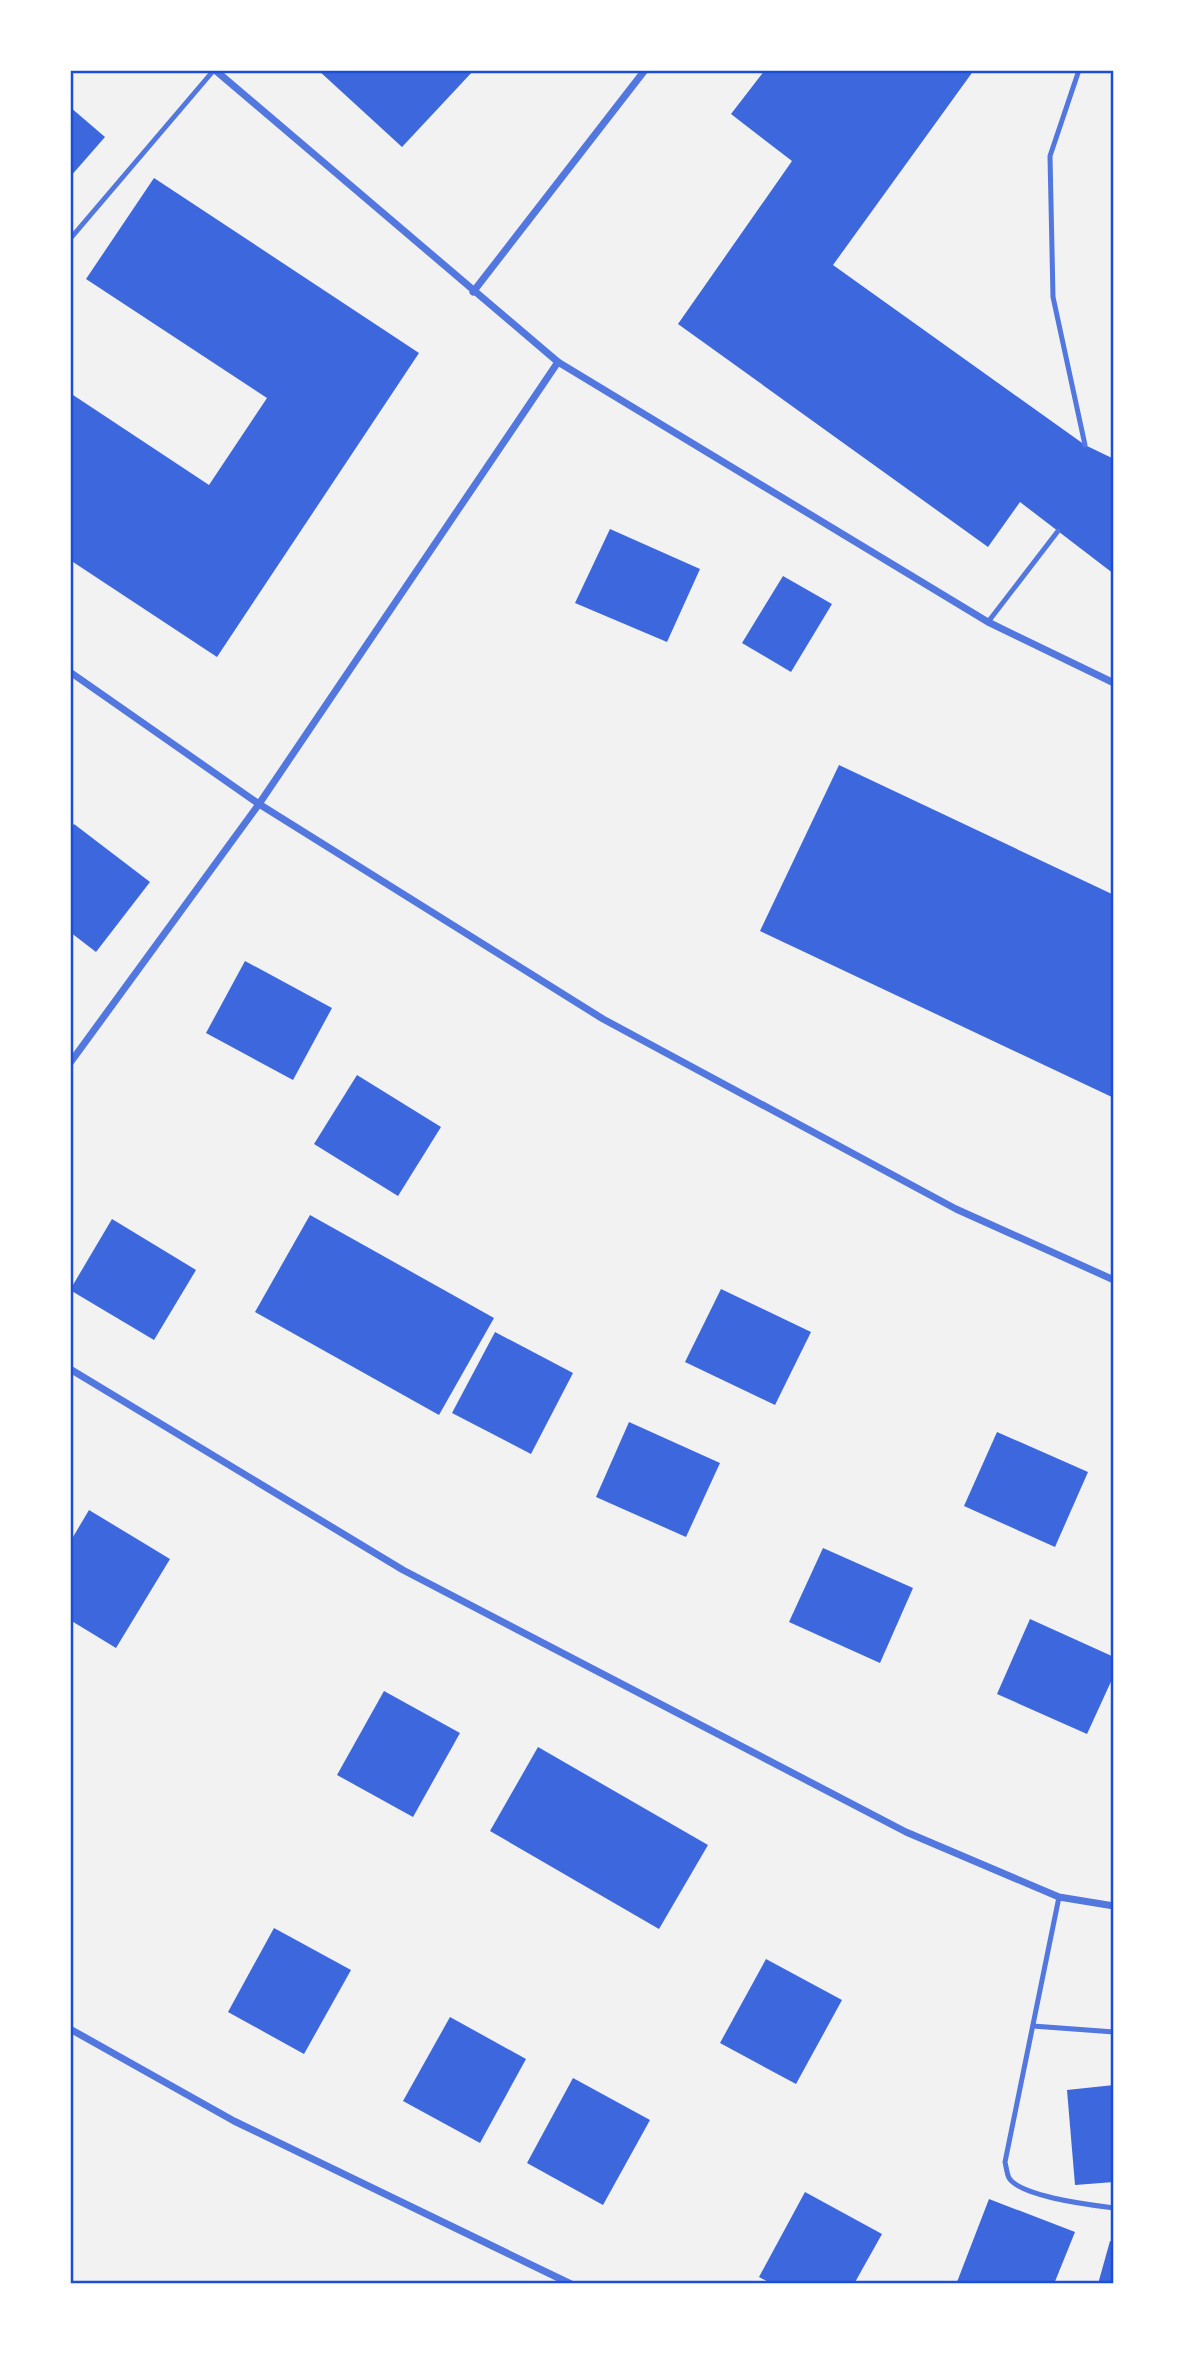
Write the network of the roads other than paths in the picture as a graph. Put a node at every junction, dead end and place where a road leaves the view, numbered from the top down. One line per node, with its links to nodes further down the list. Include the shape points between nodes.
1 (214, 70): 4 (lane); 5 (street)
2 (645, 70): 5 (street)
3 (1079, 70): 7 (lane, via 1049,156 1053,297)
4 (70, 239)
5 (473, 292): 6 (street)
6 (558, 362): 9 (street); 12 (street)
7 (1085, 445)
8 (1058, 531): 9 (lane)
9 (988, 622): 11 (street)
10 (70, 672): 12 (street)
11 (1114, 683)
12 (259, 804): 13 (street); 14 (street, via 603,1019 956,1209)
13 (70, 1063)
14 (1114, 1280)
15 (70, 1369): 16 (street, via 403,1570 906,1832)
16 (1059, 1897): 17 (street); 18 (lane)
17 (1114, 1906)
18 (1033, 2026): 20 (lane); 21 (lane, via 1005,2162 1009,2178 1021,2188 1058,2199)
19 (70, 2029): 22 (street, via 234,2121)
20 (1114, 2032)
21 (1114, 2208)
22 (571, 2284)

